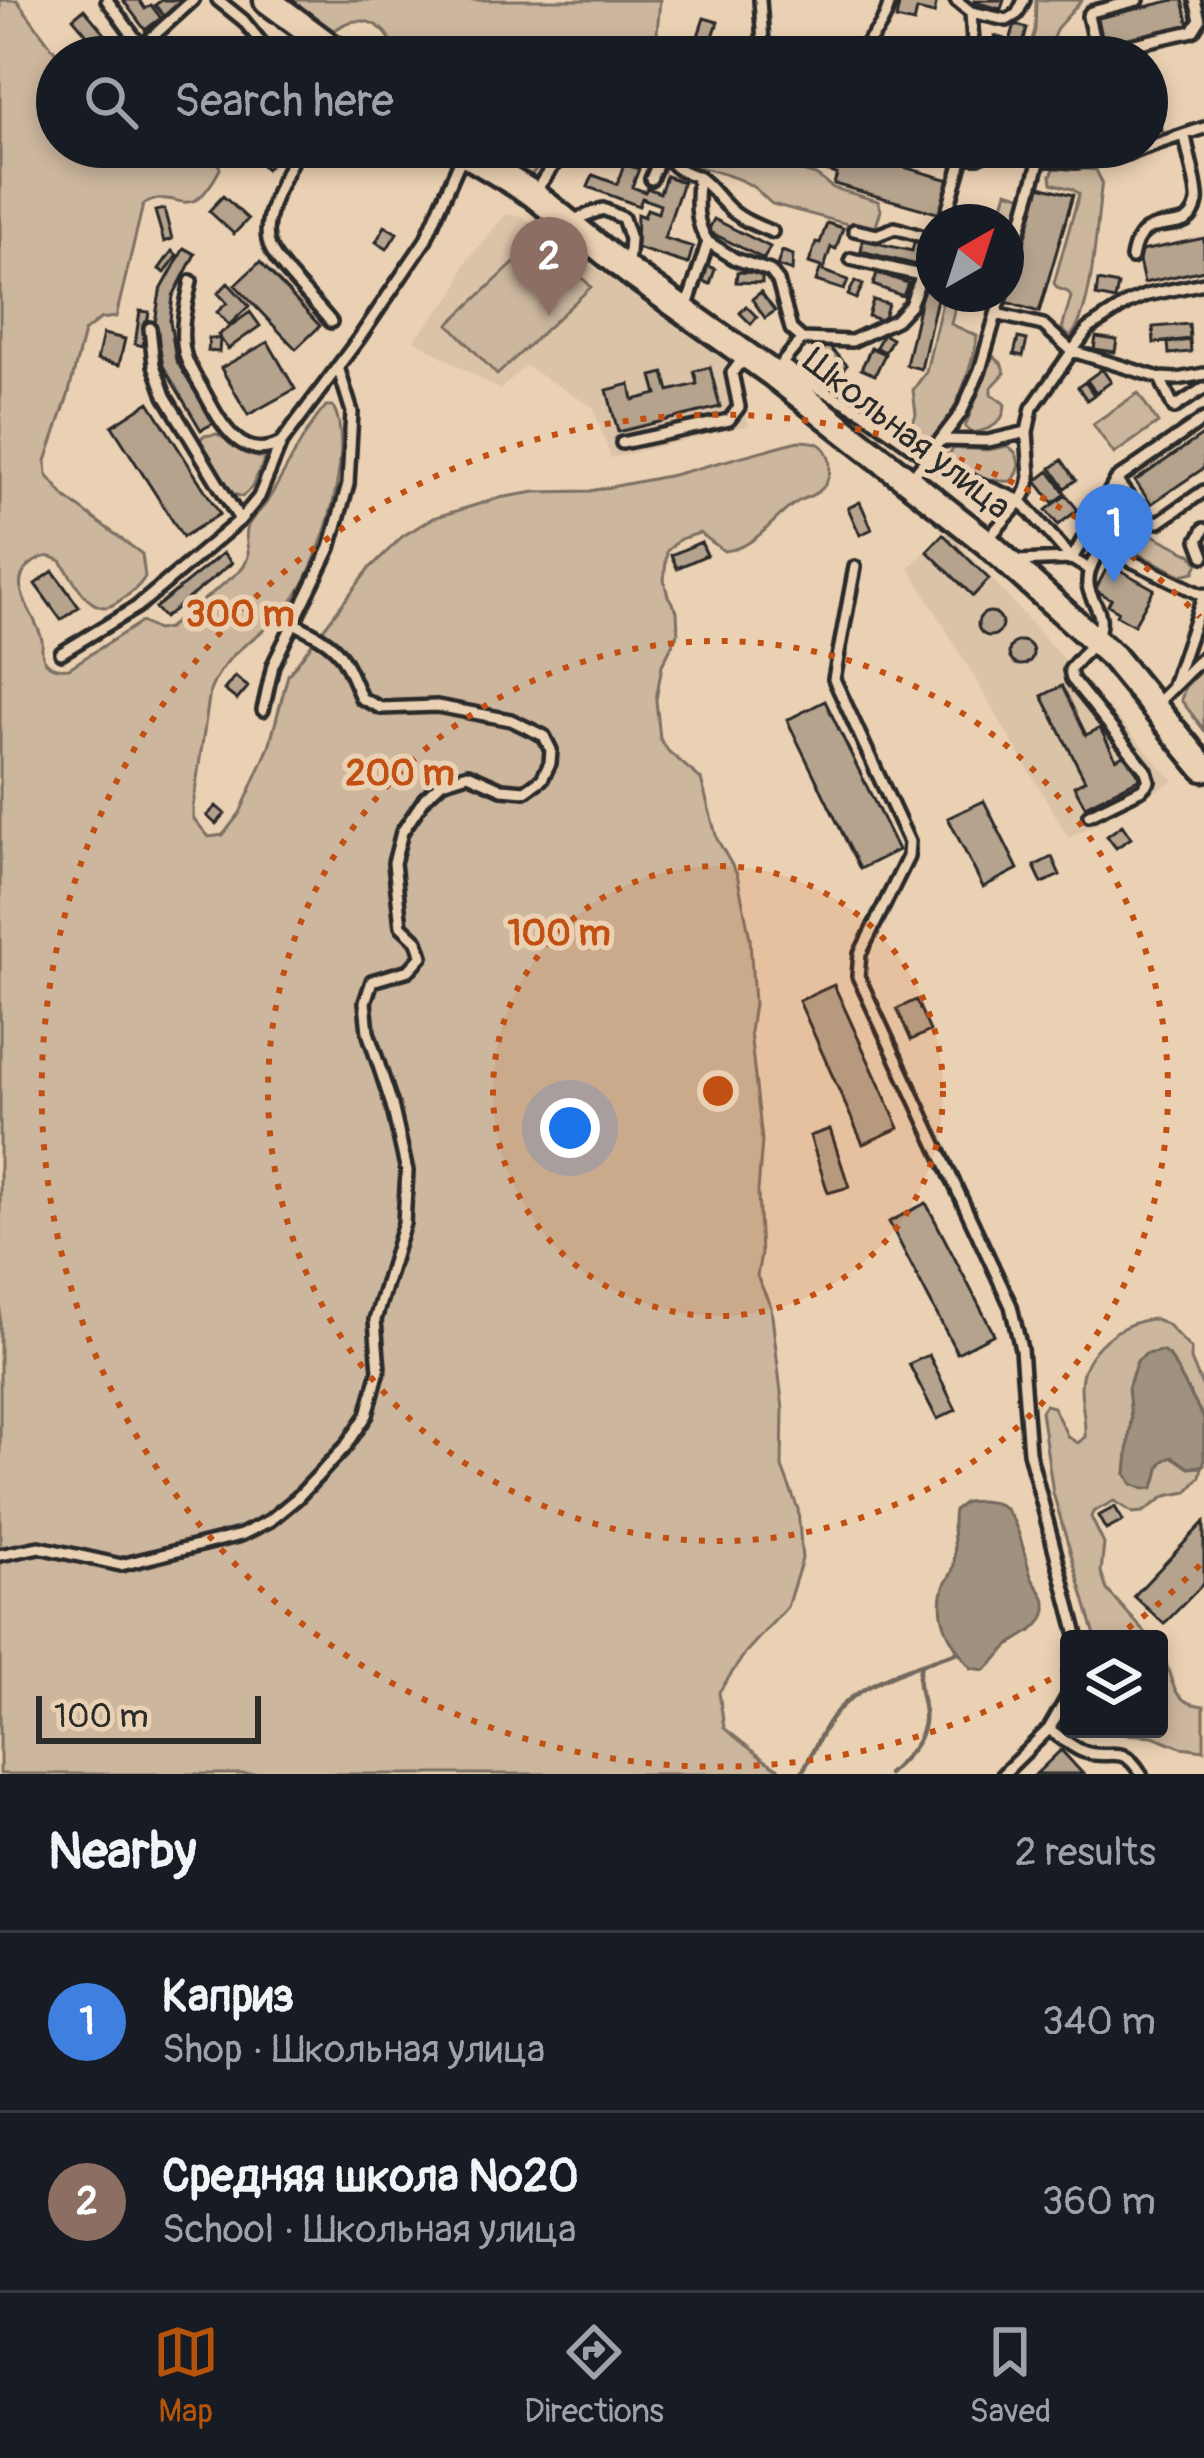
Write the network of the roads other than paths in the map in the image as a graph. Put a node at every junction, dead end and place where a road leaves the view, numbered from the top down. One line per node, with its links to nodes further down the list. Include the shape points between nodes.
1 (107, 0): 12 (lane)
2 (193, 0): 13 (lane)
3 (218, 0): 14 (lane)
4 (267, 0): 15 (main road)
5 (760, 0): 16 (lane)
6 (890, 0): 17 (lane)
7 (956, 0): 11 (lane)
8 (1024, 0): 11 (lane, via 1007,20)
9 (1138, 0): 19 (lane, via 1091,12)
10 (1196, 0): 20 (lane, via 1200,20 1192,31)
11 (971, 12): 18 (lane)
12 (134, 36)
13 (152, 36)
14 (256, 36)
15 (316, 36)
16 (764, 36)
17 (872, 36)
18 (973, 36)
19 (1092, 36)
20 (1168, 37)
21 (1204, 128): 22 (lane)
22 (1185, 135): 23 (lane); 42 (lane, via 1195,209 1180,224 1143,231)
23 (1168, 141)
24 (290, 168): 51 (lane, via 268,222 268,244)
25 (453, 168): 56 (lane, via 425,241)
26 (488, 168): 34 (main road, Школьная улица)
27 (551, 168): 34 (lane)
28 (656, 168): 33 (lane)
29 (673, 168): 32 (lane)
30 (960, 168): 35 (lane)
31 (1037, 168): 36 (lane)
32 (698, 177): 39 (lane, via 728,207); 41 (lane, via 699,226)
33 (651, 178)
34 (533, 194): 37 (main road, Школьная улица)
35 (949, 204)
36 (1024, 215)
37 (568, 222): 44 (main road, Школьная улица); 44 (lane, via 603,209 623,218)
38 (854, 230): 40 (lane)
39 (772, 232)
40 (916, 236)
41 (708, 242): 49 (lane); 53 (lane, via 770,271)
42 (1132, 258)
43 (851, 259): 45 (lane)
44 (628, 271): 49 (main road, Школьная улица)
45 (916, 274)
46 (191, 281): 65 (lane, via 185,358 223,428 258,450)
47 (1204, 283): 54 (lane, via 1128,303 1088,329)
48 (916, 285): 53 (lane, via 905,313 874,333)
49 (685, 312): 55 (main road, Школьная улица)
50 (996, 314): 54 (lane, via 1043,325); 64 (lane, via 980,370)
51 (331, 322)
52 (150, 328): 72 (lane, via 165,396)
53 (802, 340): 55 (lane)
54 (1072, 351): 58 (lane); 62 (lane, via 1032,408)
55 (769, 366): 66 (lane, via 738,365 732,373 739,407 729,420); 67 (lane, via 863,412); 68 (main road, Школьная улица)
56 (338, 367): 65 (lane); 81 (lane, via 352,412 348,484 330,548)
57 (1204, 374): 58 (lane)
58 (1160, 378): 60 (lane)
59 (1204, 388): 60 (lane)
60 (1174, 408): 63 (lane)
61 (1204, 418): 63 (lane)
62 (1027, 432): 64 (lane); 71 (lane, via 1030,477)
63 (1178, 438): 69 (lane)
64 (943, 440): 67 (lane)
65 (281, 443): 72 (lane)
66 (622, 443)
67 (928, 458): 68 (lane); 71 (lane)
68 (910, 480): 74 (main road, Школьная улица)
69 (1116, 480): 70 (lane, via 1151,522); 76 (lane)
70 (1204, 491)
71 (1022, 501): 74 (lane); 76 (lane)
72 (240, 520): 83 (lane, via 137,607)
73 (1204, 529): 75 (lane)
74 (986, 542): 77 (main road, Школьная улица)
75 (1204, 556)
76 (1072, 559): 77 (lane); 79 (lane)
77 (1010, 561): 82 (main road, Школьная улица)
78 (855, 567): 91 (lane, via 834,679 910,842 860,954 858,976 1011,1306 1029,1452)
79 (1089, 569): 80 (lane, via 1096,556 1113,552); 82 (lane, via 1100,619)
80 (1203, 595): 85 (lane)
81 (292, 622): 87 (lane); 90 (lane, via 331,642 361,698 382,708 437,706 511,720 544,736 551,750 542,779 525,790 468,774 442,782 402,832 394,862 401,926 422,956 409,970 372,981 365,1002 406,1171 404,1223 374,1321 379,1370 368,1415 297,1498 241,1535 121,1565 39,1547)
82 (1095, 639): 86 (main road, Школьная улица); 89 (lane, via 1070,670 1072,679 1149,781)
83 (62, 653)
84 (1204, 656): 85 (lane)
85 (1173, 686): 86 (lane)
86 (1154, 707): 88 (main road, Школьная улица)
87 (263, 710)
88 (1204, 767)
89 (1089, 815)
90 (0, 1555)
91 (1076, 1630)
92 (1060, 1710): 93 (lane)
93 (1049, 1729): 94 (lane); 95 (lane, via 1085,1753 1130,1758)
94 (1003, 1774)
95 (1141, 1774)

